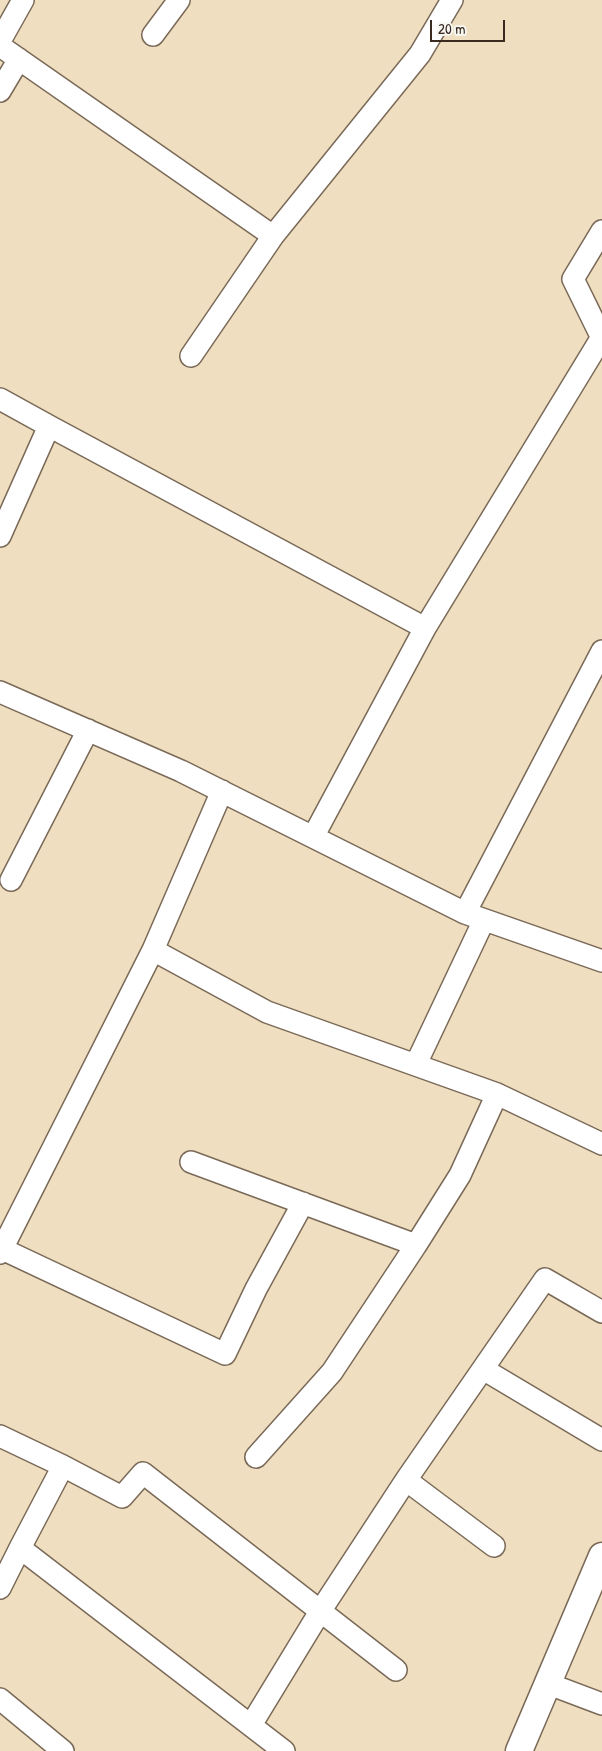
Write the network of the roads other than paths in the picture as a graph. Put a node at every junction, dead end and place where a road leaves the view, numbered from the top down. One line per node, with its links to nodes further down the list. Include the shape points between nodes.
1 (23, 0): 5 (street)
2 (179, 0): 4 (street)
3 (452, 0): 10 (street, via 420,54)
4 (153, 35)
5 (0, 41)
6 (0, 46): 7 (street)
7 (19, 59): 8 (street); 10 (street)
8 (0, 91)
9 (602, 231): 11 (street, via 573,279)
10 (273, 236): 12 (street)
11 (602, 337): 16 (street)
12 (191, 356)
13 (0, 399): 14 (street)
14 (49, 426): 15 (street); 16 (street)
15 (0, 536)
16 (425, 628): 21 (street)
17 (602, 651): 23 (street)
18 (0, 692): 19 (street)
19 (88, 730): 20 (street); 22 (street)
20 (222, 791): 21 (street); 24 (street)
21 (313, 837): 23 (street)
22 (12, 880)
23 (474, 916): 25 (street); 26 (street)
24 (153, 950): 26 (street, via 267,1012); 32 (street)
25 (602, 961)
26 (416, 1064): 27 (street)
27 (497, 1094): 28 (street); 31 (street, via 460,1175)
28 (602, 1144)
29 (191, 1162): 30 (street)
30 (303, 1203): 31 (street); 32 (street, via 225,1354)
31 (416, 1245): 37 (street, via 332,1372)
32 (1, 1250)
33 (602, 1312): 34 (street, via 545,1280)
34 (482, 1369): 36 (street); 39 (street)
35 (0, 1436): 38 (street)
36 (602, 1440)
37 (256, 1457)
38 (63, 1466): 41 (street); 44 (street, via 122,1497 143,1473)
39 (406, 1480): 40 (street); 44 (street)
40 (494, 1546)
41 (20, 1548): 43 (street); 49 (street)
42 (602, 1556): 46 (street)
43 (0, 1588)
44 (321, 1610): 45 (street); 49 (street)
45 (396, 1670)
46 (549, 1684): 48 (street); 52 (street)
47 (0, 1699): 50 (street)
48 (602, 1704)
49 (251, 1725): 51 (street)
50 (64, 1751)
51 (284, 1751)
52 (520, 1751)

